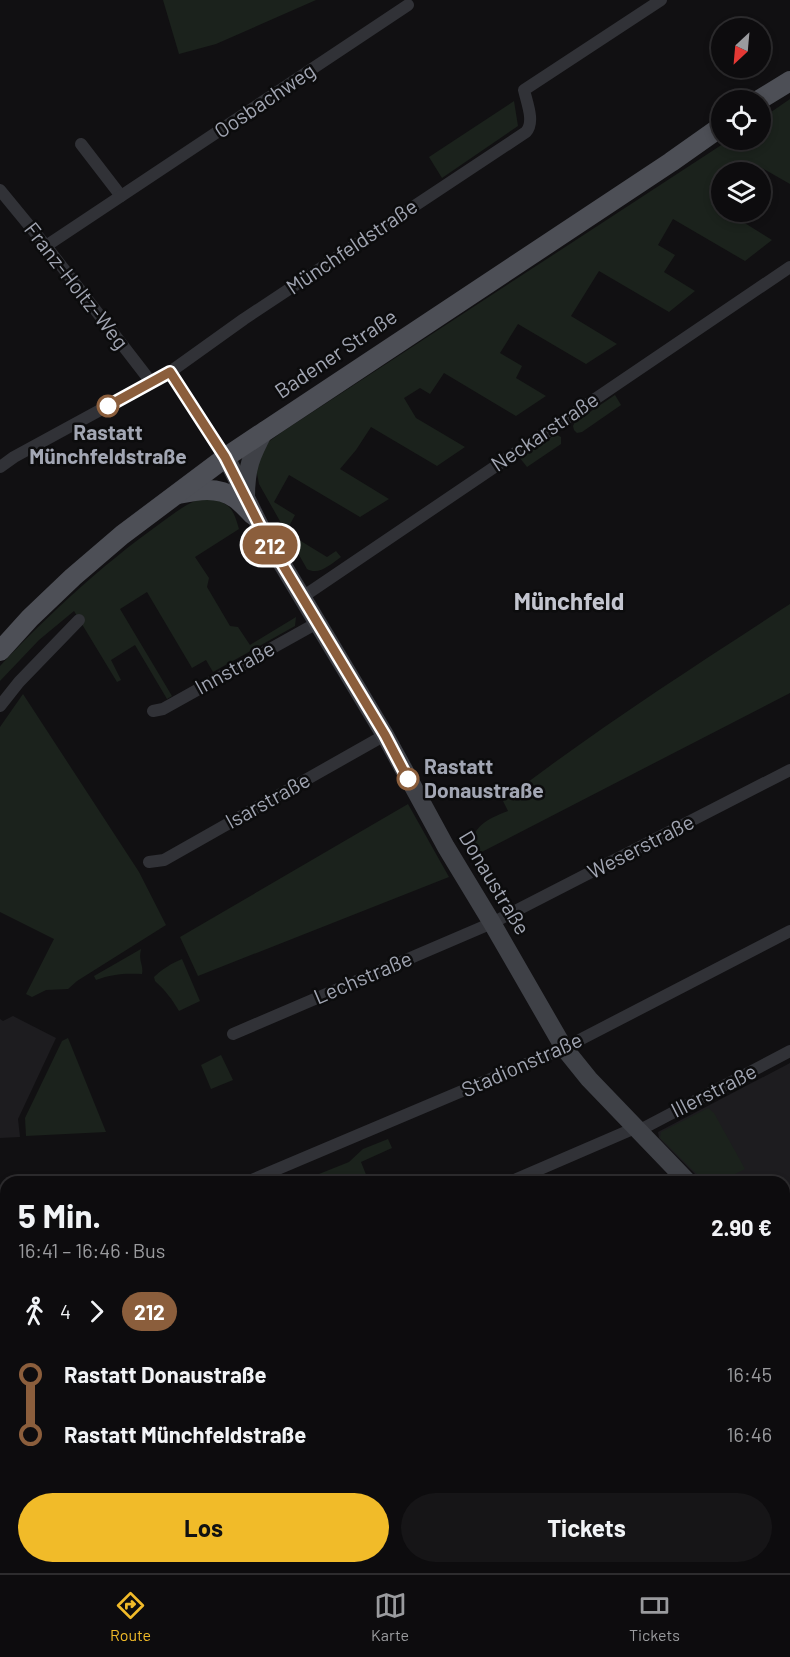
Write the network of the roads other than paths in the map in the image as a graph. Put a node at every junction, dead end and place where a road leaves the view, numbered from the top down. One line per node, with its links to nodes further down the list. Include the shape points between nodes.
1 (661, 0): 11 (street, Münchfeldstraße, via 524,90 531,124 526,132)
2 (408, 5): 8 (street, Oosbachweg)
3 (790, 81): 4 (main road)
4 (771, 93)
5 (711, 134): 13 (main road, Badener Straße)
6 (81, 144): 8 (street)
7 (0, 190): 9 (street, Franz-Holtz-Weg)
8 (121, 196): 9 (street, Oosbachweg)
9 (46, 246): 12 (street, Franz-Holtz-Weg)
10 (790, 267): 18 (street, Neckarstraße)
11 (170, 372): 12 (street, Münchfeldstraße); 14 (street)
12 (151, 382): 15 (street, Münchfeldstraße)
13 (266, 430): 14 (main road, Badener Straße); 17 (street, via 249,463)
14 (225, 457): 16 (main road, Badener Straße); 17 (street, Donaustraße)
15 (0, 467)
16 (175, 495): 17 (main road, via 216,490); 21 (main road, Badener Straße, via 73,577)
17 (249, 507): 18 (street, Donaustraße)
18 (301, 598): 20 (street, Donaustraße)
19 (79, 620): 22 (street)
20 (317, 623): 23 (street, Innstraße); 24 (street, Donaustraße)
21 (0, 651)
22 (0, 706)
23 (153, 711)
24 (385, 735): 26 (street, Isarstraße, via 164,860); 27 (street, Donaustraße)
25 (790, 770): 27 (street, Weserstraße)
26 (149, 862)
27 (492, 923): 29 (street, Lechstraße); 30 (street, Donaustraße)
28 (790, 931): 30 (street, Stadionstraße)
29 (233, 1034)
30 (564, 1048): 32 (street, Donaustraße); 33 (street, Stadionstraße)
31 (790, 1051): 32 (street, Illerstraße)
32 (636, 1129): 34 (street, Illerstraße); 35 (street, Donaustraße)
33 (264, 1176)
34 (524, 1176)
35 (682, 1176)

